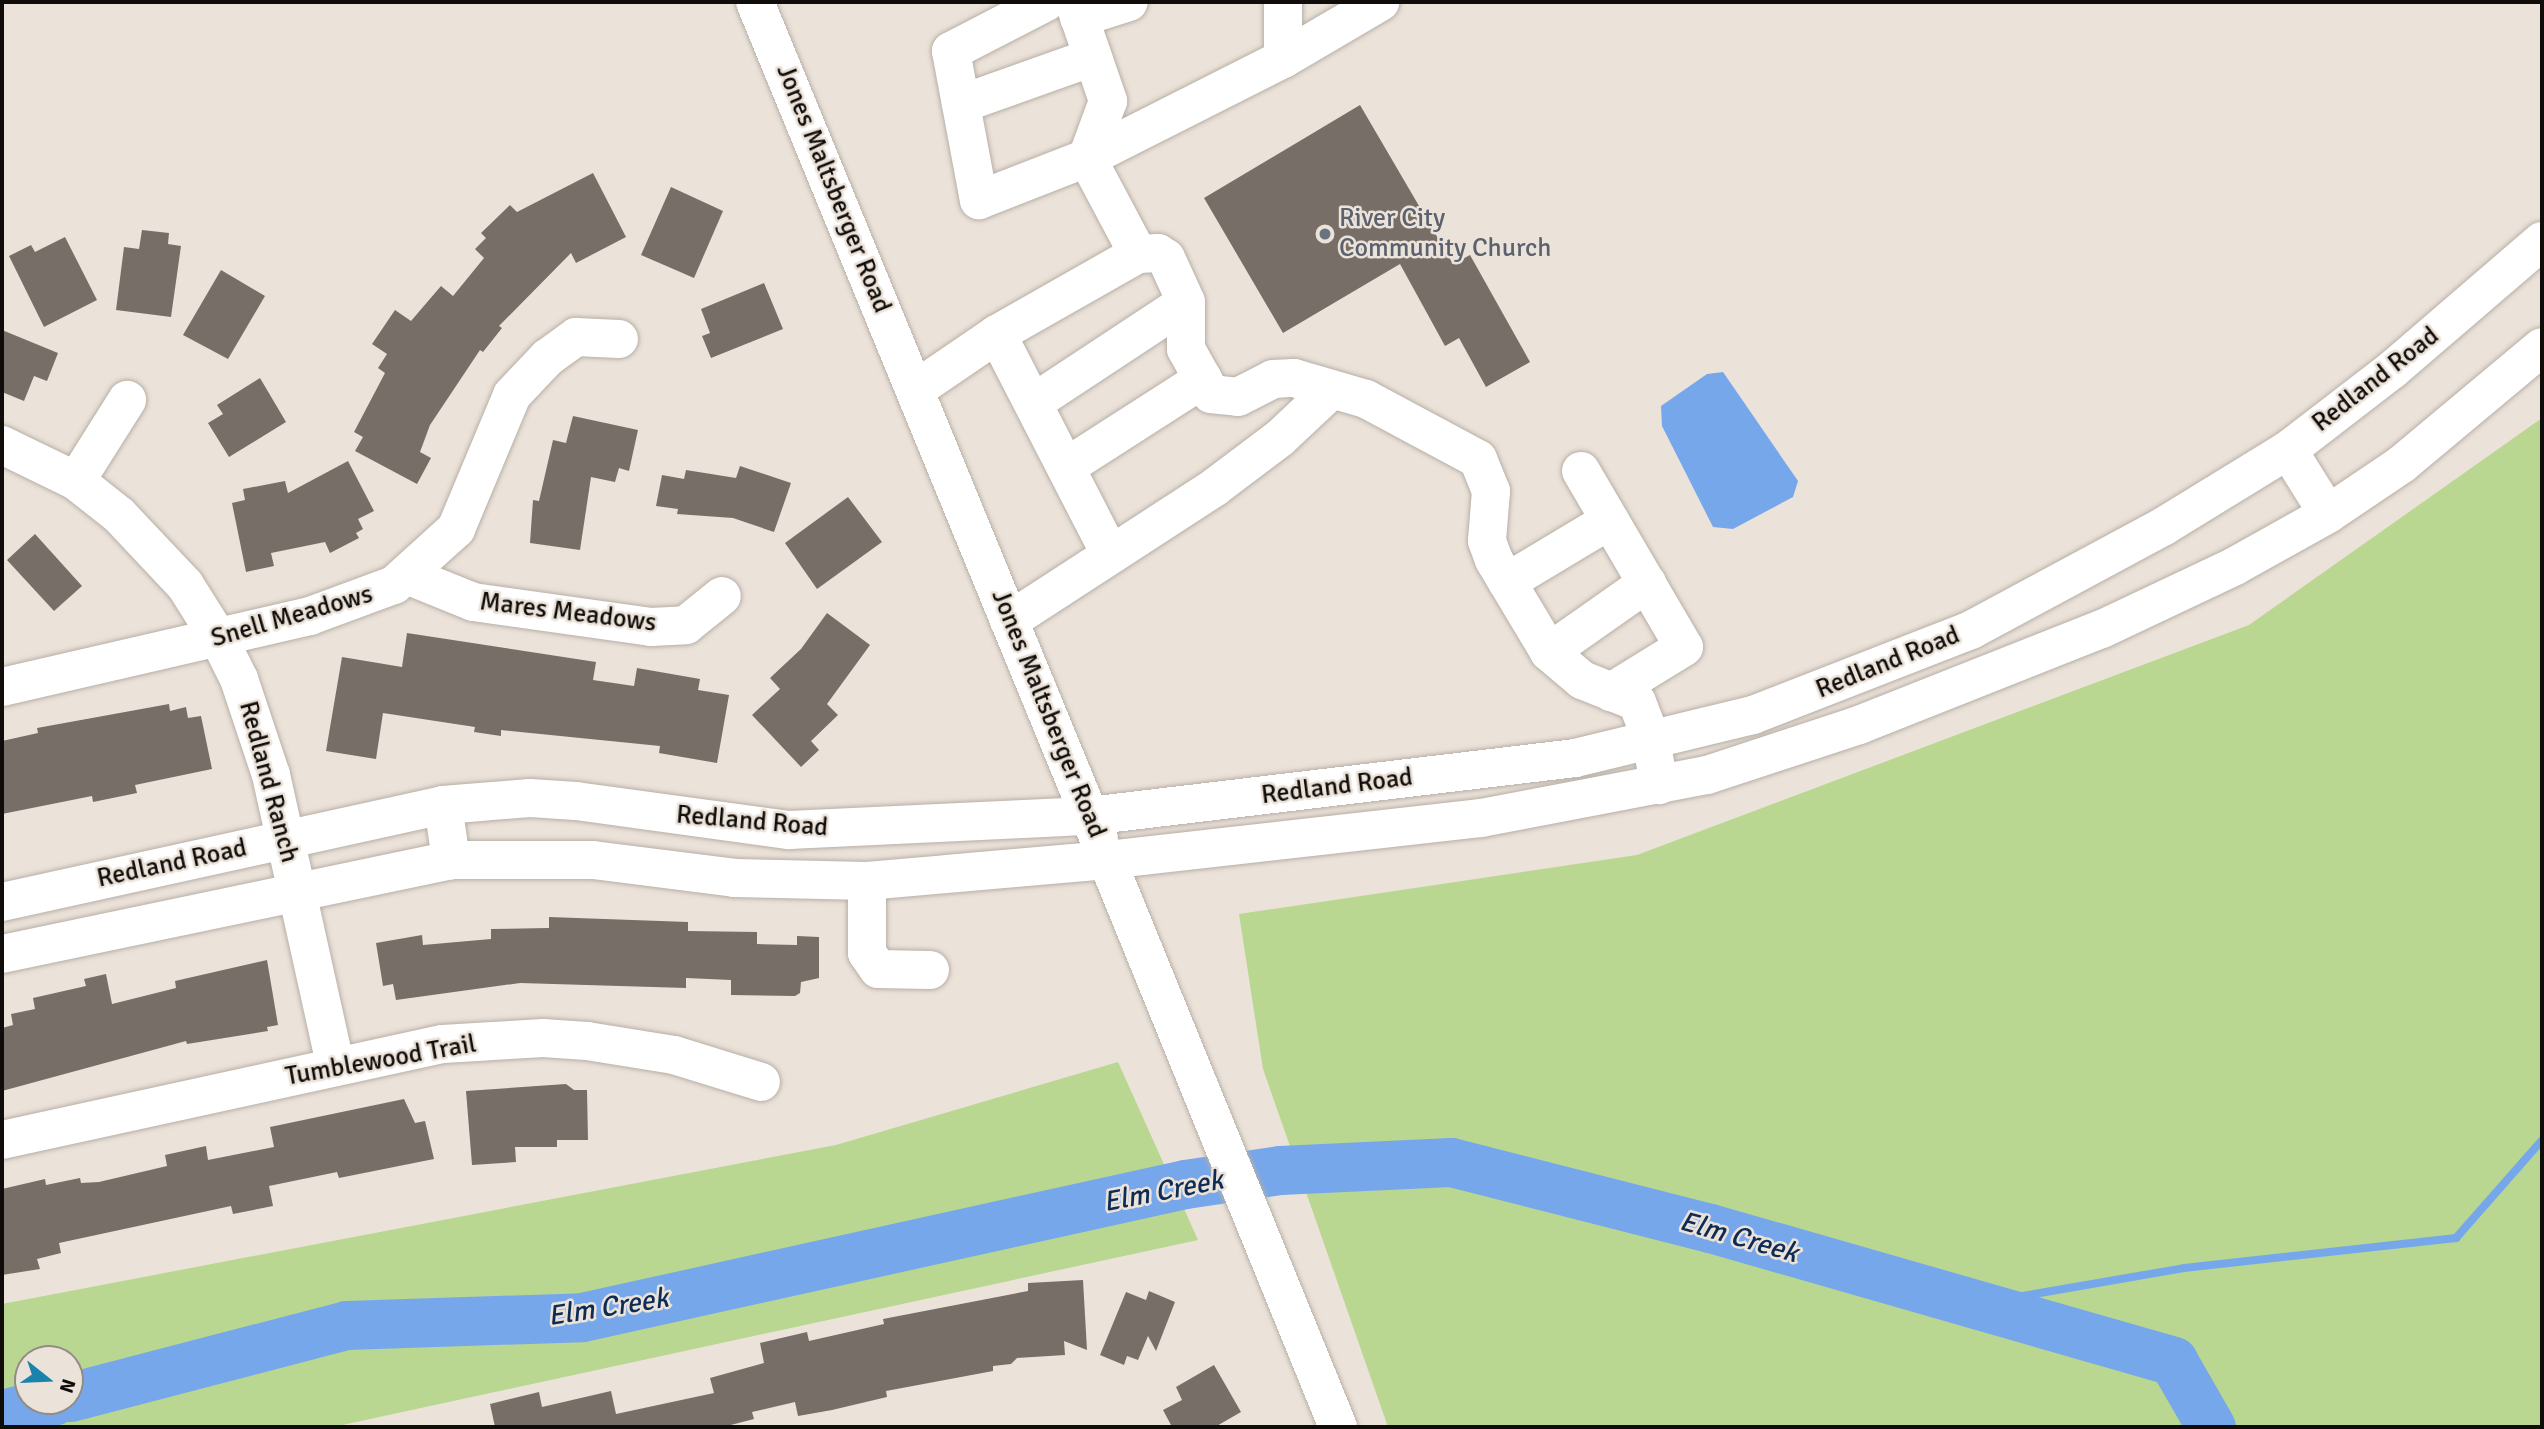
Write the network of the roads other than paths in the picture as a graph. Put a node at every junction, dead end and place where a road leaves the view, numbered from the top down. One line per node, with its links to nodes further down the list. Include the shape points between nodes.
1 (755, 2): 18 (main road, Jones Maltsberger Road)
2 (1129, 2): 5 (main road)
3 (1283, 2): 7 (main road)
4 (1380, 2): 7 (main road)
5 (1066, 7): 6 (main road); 8 (main road, via 951,51)
6 (1093, 57): 8 (main road); 9 (main road, via 1108,101)
7 (1283, 59): 9 (main road)
8 (961, 104): 9 (main road, via 979,200)
9 (1087, 158): 11 (main road)
10 (2542, 241): 22 (main road, Redland Road, via 2403,361)
11 (1138, 254): 12 (main road, via 1157,253 1166,258); 13 (main road)
12 (1185, 302): 16 (main road, via 1186,349); 20 (main road)
13 (997, 334): 18 (main road); 20 (main road)
14 (618, 339): 29 (main road, Snell Meadows, via 576,337 547,358 512,395 456,529)
15 (2542, 347): 26 (main road, Redland Road, via 2402,464)
16 (1203, 379): 17 (main road, via 1211,394 1226,399 1273,379 1294,378); 23 (main road)
17 (1332, 389): 28 (main road, via 1280,438 1226,479); 30 (main road, via 1366,399 1478,460 1490,491 1487,541)
18 (915, 390): 33 (main road, Jones Maltsberger Road)
19 (127, 400): 25 (main road)
20 (1033, 403): 23 (main road)
21 (2, 446): 25 (main road, Redland Ranch)
22 (2288, 450): 26 (main road); 38 (main road, Redland Road, via 2164,526 1971,629 1753,715)
23 (1066, 467): 28 (main road)
24 (1581, 471): 27 (main road)
25 (76, 481): 34 (main road, Redland Ranch, via 153,548)
26 (2328, 514): 39 (main road, Redland Road, via 2235,566 2102,629 1776,756)
27 (1610, 520): 30 (main road); 31 (main road)
28 (1110, 554): 33 (main road)
29 (409, 576): 32 (main road, Mares Meadows, via 472,603 652,628 686,625); 34 (main road, Snell Meadows, via 369,597)
30 (1507, 582): 35 (main road)
31 (1647, 583): 35 (main road); 37 (main road, via 1684,647)
32 (722, 596)
33 (1009, 621): 41 (main road, Jones Maltsberger Road)
34 (219, 639): 36 (main road, Snell Meadows); 42 (main road, Redland Ranch, via 258,729)
35 (1549, 652): 37 (main road, via 1582,680)
36 (2, 687)
37 (1611, 692): 38 (main road, via 1637,702)
38 (1651, 739): 39 (main road); 41 (main road, Redland Road, via 1575,758)
39 (1659, 785): 44 (main road, Redland Road, via 1481,818)
40 (443, 805): 41 (main road, Redland Road, via 553,800 789,830); 42 (main road, Redland Road); 43 (main road)
41 (1089, 816): 44 (main road, Jones Maltsberger Road)
42 (285, 839): 46 (main road, Redland Ranch); 47 (main road, Redland Road)
43 (451, 860): 45 (main road, Redland Road, via 566,858 735,878); 46 (main road, Redland Road)
44 (1107, 860): 45 (main road, Redland Road); 53 (main road, Jones Maltsberger Road)
45 (867, 881): 49 (main road, via 867,953 878,969)
46 (297, 891): 48 (main road, Redland Road); 50 (main road, Redland Ranch)
47 (2, 902)
48 (2, 954)
49 (930, 970)
50 (336, 1067): 51 (main road, Tumblewood Trail, via 443,1044 543,1038 674,1055); 52 (main road, Tumblewood Trail)
51 (761, 1082)
52 (2, 1140)
53 (1338, 1427)

